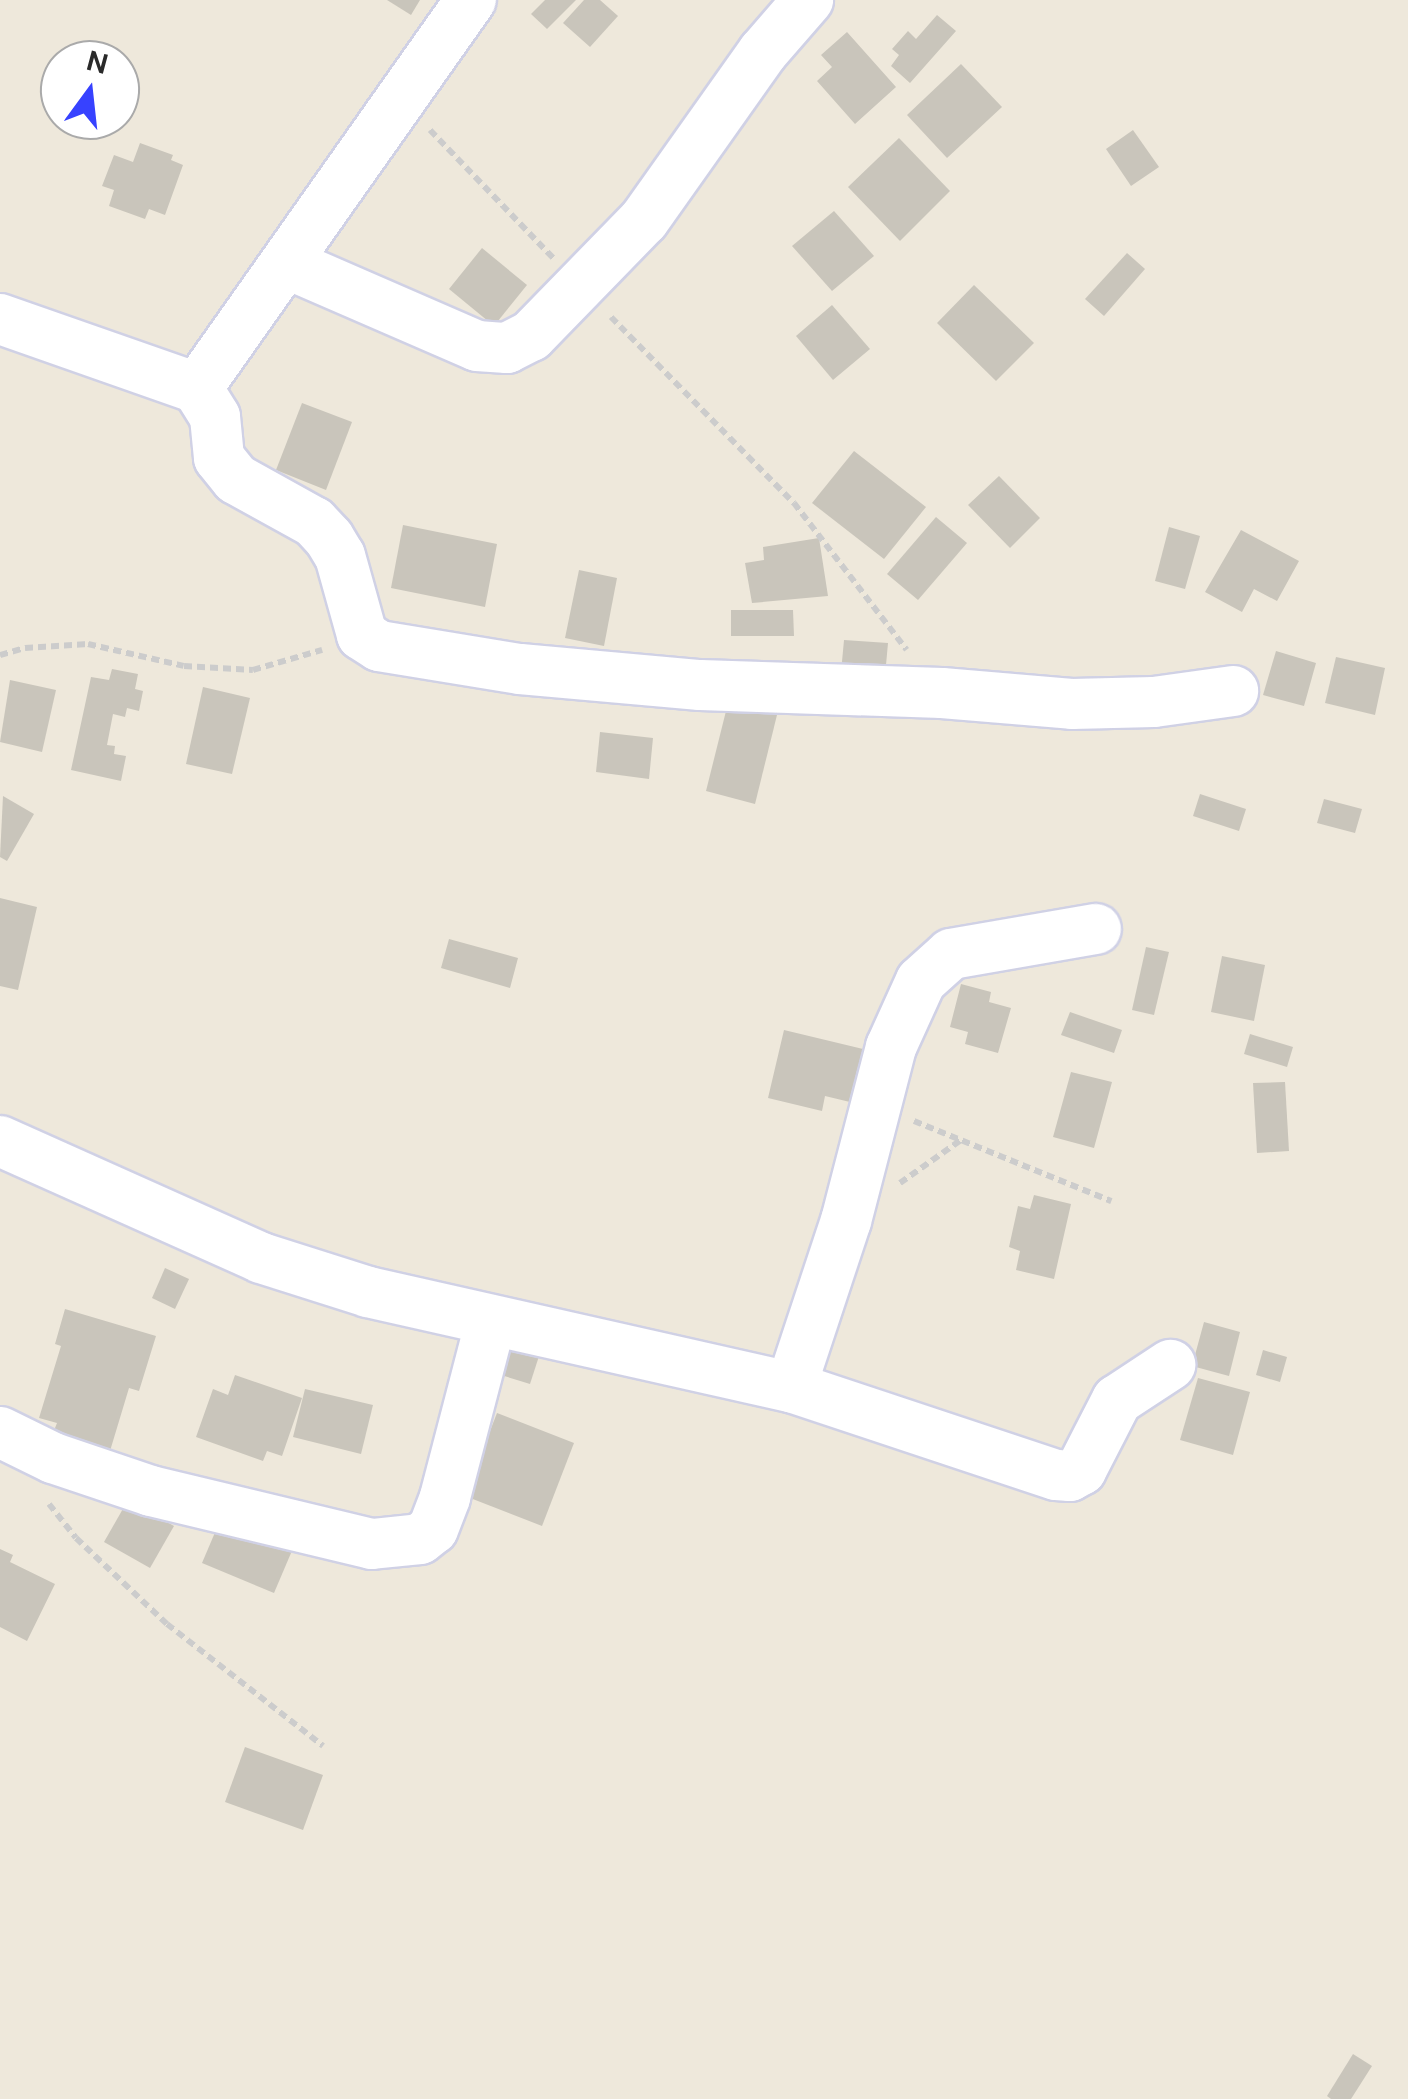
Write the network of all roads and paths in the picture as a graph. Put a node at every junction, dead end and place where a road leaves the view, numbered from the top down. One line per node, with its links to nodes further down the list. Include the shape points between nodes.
1 (471, 0): 3 (street)
2 (808, 0): 5 (street, via 644,220)
3 (402, 100): 4 (street); 5 (path)
4 (286, 264): 5 (street, via 494,350 530,336); 7 (street)
5 (580, 286): 11 (path, via 794,503)
6 (0, 320): 7 (street)
7 (197, 388): 8 (street, via 214,418 218,458 236,480 314,522 329,538)
8 (362, 634): 9 (path, via 294,662 253,670 184,666 88,644); 11 (street, via 379,646 520,669 700,685)
9 (0, 655)
10 (1233, 691): 11 (street, via 1072,704)
11 (942, 694)
12 (1096, 928): 13 (street, via 951,954 931,968 891,1047)
13 (876, 1106): 15 (path); 18 (street)
14 (0, 1141): 16 (street, via 261,1258)
15 (1112, 1201)
16 (492, 1322): 18 (street); 19 (street, via 445,1497 433,1529 420,1539 372,1544 151,1491)
17 (1170, 1364): 18 (street, via 1117,1400 1081,1470 1070,1476)
18 (791, 1387)
19 (0, 1432)
20 (41, 1494): 21 (path, via 76,1538 167,1624)
21 (323, 1746)

